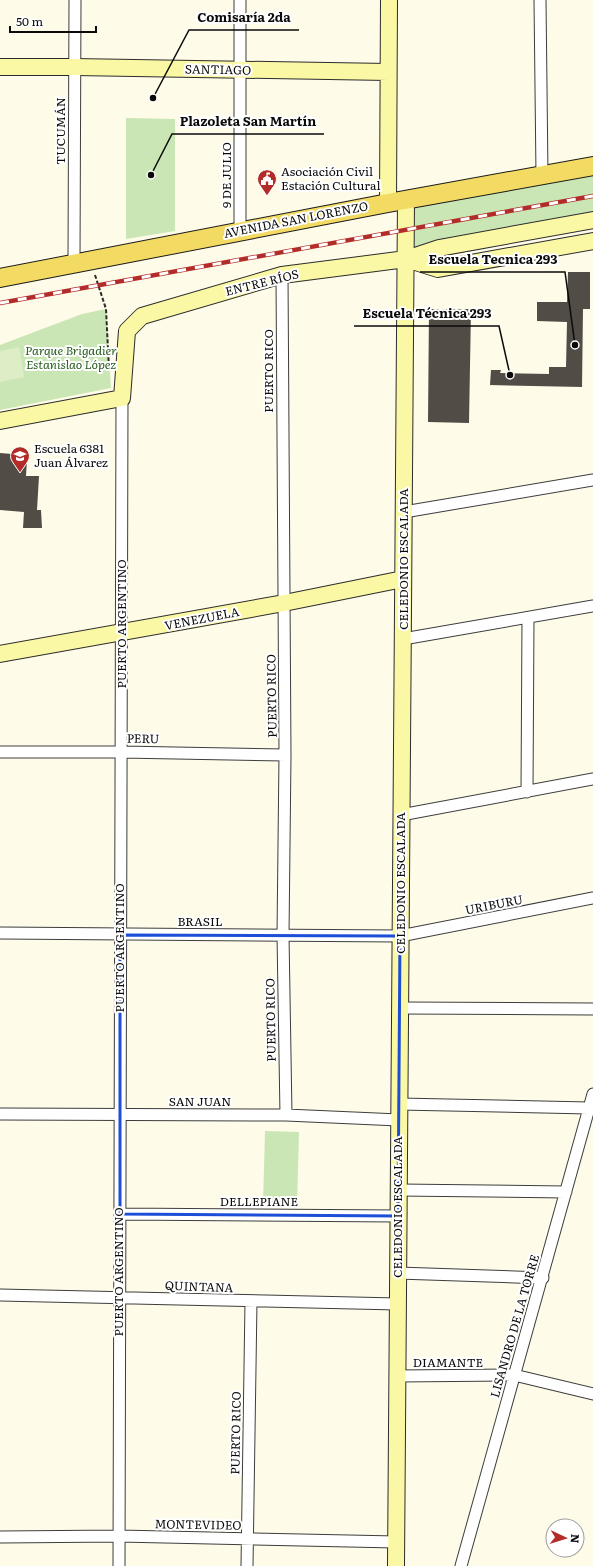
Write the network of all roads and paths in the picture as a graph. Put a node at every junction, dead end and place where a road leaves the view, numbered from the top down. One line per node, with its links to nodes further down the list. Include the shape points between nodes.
1 (75, 0): 6 (street, TUCUMÁN)
2 (240, 0): 7 (street, 9 DE JULIO)
3 (389, 0): 8 (street)
4 (540, 0): 10 (street)
5 (0, 67): 6 (street, SANTIAGO)
6 (74, 67): 7 (street, SANTIAGO); 17 (street, TUCUMÁN)
7 (240, 70): 8 (street, SANTIAGO); 14 (street, 9 DE JULIO)
8 (388, 72): 12 (street)
9 (593, 166): 10 (main road, AVENIDA SAN LORENZO)
10 (542, 175): 11 (main road, AVENIDA SAN LORENZO)
11 (406, 200): 12 (main road, AVENIDA SAN LORENZO); 16 (street, CELEDONIO ESCALADA)
12 (388, 203): 14 (main road, AVENIDA SAN LORENZO)
13 (593, 220): 16 (street, ENTRE RÍOS, via 439,248)
14 (240, 230): 17 (main road, AVENIDA SAN LORENZO)
15 (593, 241): 16 (street, ENTRE RÍOS, via 438,269)
16 (406, 259): 18 (street, ENTRE RÍOS); 25 (street, CELEDONIO ESCALADA)
17 (82, 261): 19 (main road, AVENIDA SAN LORENZO); 21 (path, via 106,309)
18 (282, 275): 20 (street, ENTRE RÍOS, via 142,316); 27 (street, PUERTO RICO)
19 (0, 278)
20 (127, 331): 22 (street, PUERTO ARGENTINO)
21 (110, 372)
22 (122, 398): 23 (street); 30 (street, PUERTO ARGENTINO)
23 (0, 421)
24 (593, 480): 25 (street)
25 (404, 512): 26 (street, CELEDONIO ESCALADA)
26 (403, 579): 27 (street, VENEZUELA); 31 (street, CELEDONIO ESCALADA)
27 (284, 604): 30 (street, VENEZUELA); 35 (street, PUERTO RICO)
28 (593, 606): 29 (street)
29 (528, 618): 31 (street); 37 (street)
30 (121, 634): 32 (street, VENEZUELA); 34 (street, PUERTO ARGENTINO)
31 (403, 639): 38 (street, CELEDONIO ESCALADA)
32 (0, 654)
33 (0, 752): 34 (street, PERU)
34 (122, 752): 35 (street, PERU); 41 (street, PUERTO ARGENTINO)
35 (285, 755): 42 (street, PUERTO RICO)
36 (593, 779): 37 (street)
37 (528, 792): 38 (street)
38 (402, 815): 43 (street, CELEDONIO ESCALADA)
39 (593, 898): 43 (street, URIBURU)
40 (0, 933): 41 (street, BRASIL)
41 (120, 935): 42 (street, BRASIL); 50 (street, PUERTO ARGENTINO)
42 (283, 935): 43 (street, BRASIL); 51 (street, PUERTO RICO)
43 (400, 936): 44 (street, CELEDONIO ESCALADA)
44 (400, 1008): 45 (street); 47 (street, CELEDONIO ESCALADA)
45 (593, 1009)
46 (593, 1094): 48 (street, LISANDRO DE LA TORRE)
47 (399, 1104): 48 (street); 52 (street, CELEDONIO ESCALADA)
48 (589, 1108): 54 (street, LISANDRO DE LA TORRE)
49 (0, 1114): 50 (street, SAN JUAN)
50 (121, 1115): 51 (street, SAN JUAN); 55 (street, PUERTO ARGENTINO)
51 (286, 1115): 52 (street, SAN JUAN)
52 (399, 1120): 53 (street, CELEDONIO ESCALADA)
53 (398, 1190): 54 (street); 56 (street, CELEDONIO ESCALADA)
54 (566, 1192): 58 (street, LISANDRO DE LA TORRE)
55 (120, 1214): 56 (street, DELLEPIANE); 60 (street, PUERTO ARGENTINO)
56 (398, 1216): 57 (street, CELEDONIO ESCALADA)
57 (398, 1273): 58 (street); 62 (street, CELEDONIO ESCALADA)
58 (543, 1278): 63 (street, LISANDRO DE LA TORRE)
59 (0, 1295): 60 (street, QUINTANA)
60 (119, 1298): 61 (street, QUINTANA); 66 (street, PUERTO ARGENTINO)
61 (251, 1301): 62 (street, QUINTANA); 68 (street, PUERTO RICO)
62 (398, 1304): 64 (street, CELEDONIO ESCALADA)
63 (514, 1375): 64 (street, DIAMANTE); 65 (street, DIAMANTE); 73 (street, LISANDRO DE LA TORRE)
64 (397, 1376): 69 (street, CELEDONIO ESCALADA)
65 (593, 1394)
66 (119, 1536): 67 (street, MONTEVIDEO); 68 (street, MONTEVIDEO); 70 (street, PUERTO ARGENTINO)
67 (0, 1537)
68 (248, 1539): 69 (street, MONTEVIDEO); 71 (street, PUERTO RICO)
69 (396, 1542): 72 (street, CELEDONIO ESCALADA)
70 (119, 1566)
71 (248, 1566)
72 (396, 1566)
73 (462, 1566)

